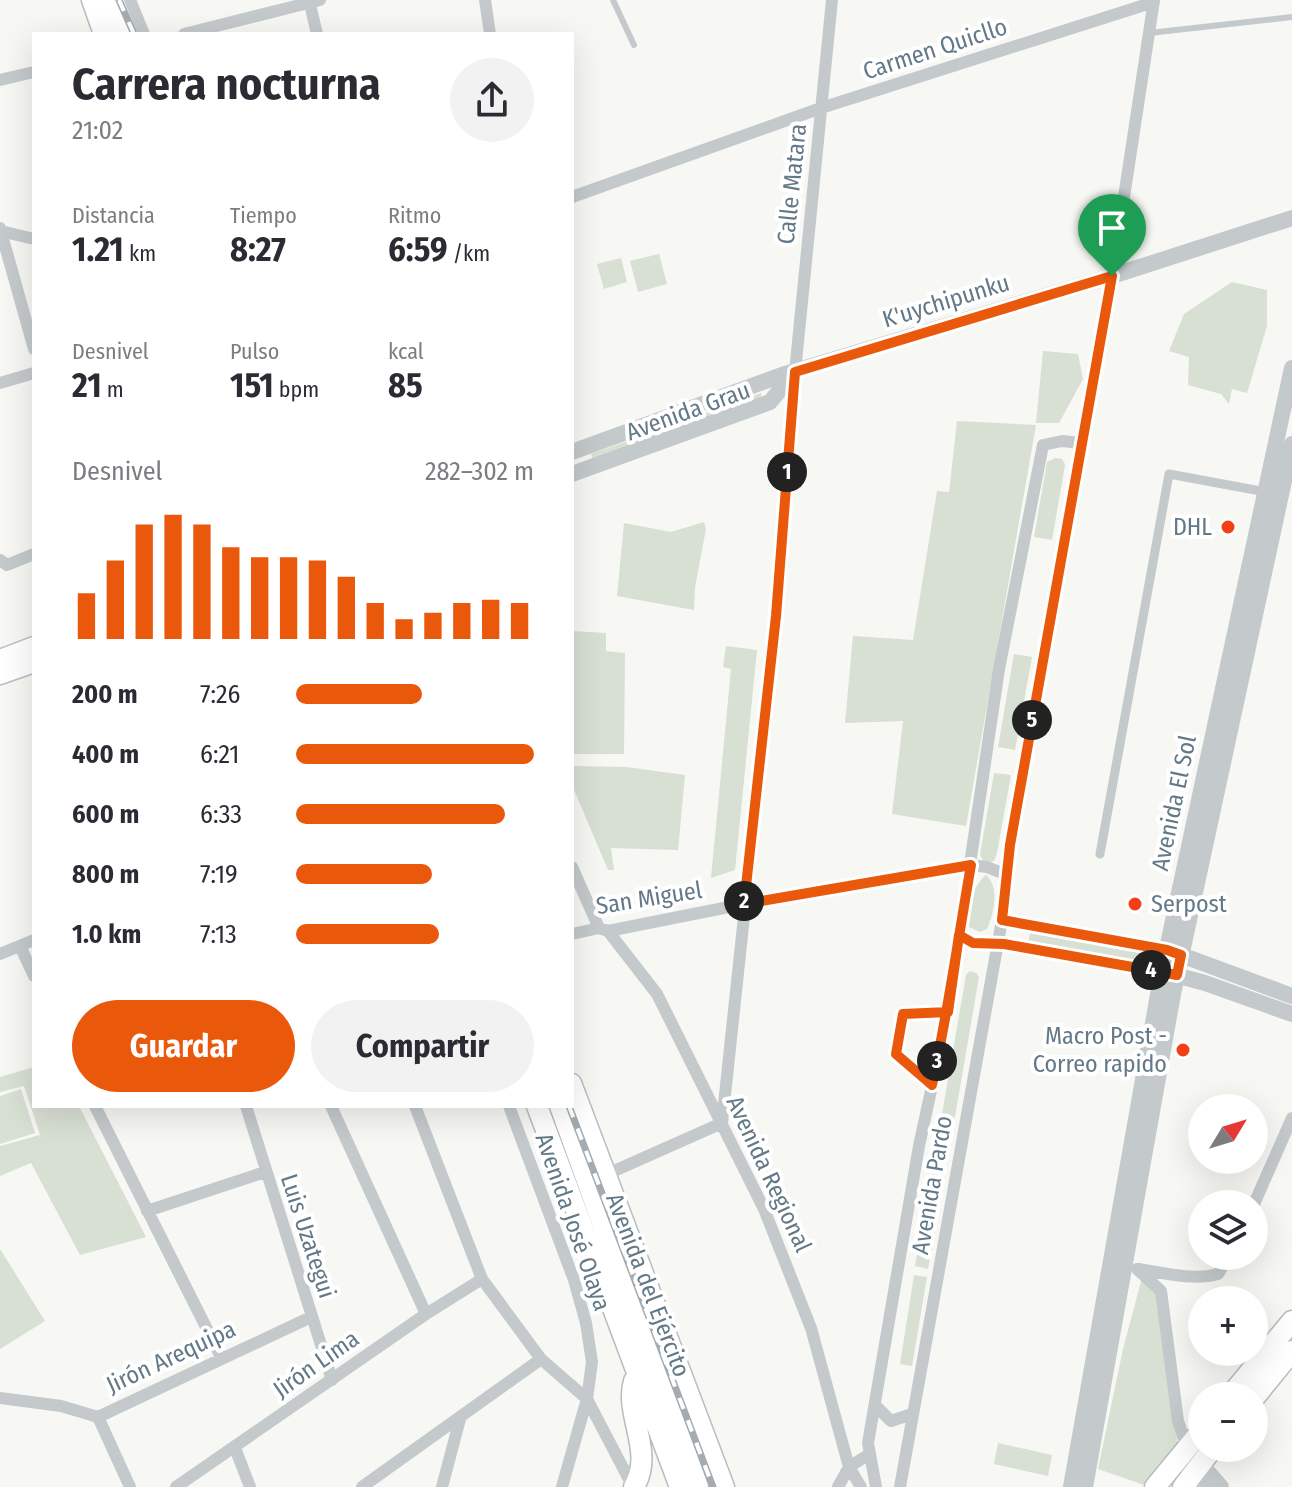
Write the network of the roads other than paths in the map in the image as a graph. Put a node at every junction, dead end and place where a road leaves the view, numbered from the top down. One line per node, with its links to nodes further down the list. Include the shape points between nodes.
1 (130, 0): 11 (street)
2 (485, 0): 14 (street)
3 (613, 0): 16 (lane)
4 (832, 0): 19 (street, Calle Matara)
5 (312, 1): 12 (street); 13 (street)
6 (1154, 1): 15 (street, Avenida Pardo); 19 (street, Carmen Quicllo)
7 (101, 13): 9 (main road); 10 (main road)
8 (1292, 17): 15 (lane)
9 (111, 32)
10 (121, 32)
11 (143, 32)
12 (192, 32)
13 (317, 32)
14 (490, 32)
15 (1149, 33): 24 (street, Avenida Pardo)
16 (634, 45)
17 (32, 72): 18 (street)
18 (0, 80)
19 (821, 108): 20 (street, Carmen Quicllo); 27 (street, Calle Matara)
20 (574, 196)
21 (1292, 218): 24 (street, K'uychipunku)
22 (0, 229): 23 (street); 25 (street)
23 (32, 238)
24 (1112, 276): 27 (street, K'uychipunku); 30 (street, Avenida Pardo)
25 (32, 342)
26 (1292, 368): 34 (street, Avenida El Sol)
27 (795, 372): 32 (street, Avenida Grau); 33 (street, Avenida Grau, via 770,402); 46 (street, Calle Matara, via 776,616)
28 (32, 374): 29 (street)
29 (0, 383)
30 (1080, 443): 43 (street, Avenida Pardo, via 1043,445 999,669); 45 (street, Avenida Pardo)
31 (1292, 444): 35 (street, Avenida El Sol)
32 (574, 451)
33 (574, 473)
34 (1264, 492): 35 (street); 42 (street, via 1169,474); 54 (street, Avenida El Sol)
35 (1281, 496): 54 (street, Avenida El Sol)
36 (32, 555): 37 (street, via 7,565)
37 (0, 560)
38 (32, 647): 39 (main road)
39 (0, 659)
40 (32, 664): 41 (main road)
41 (0, 675)
42 (1100, 854)
43 (971, 865): 45 (street); 46 (street, San Miguel); 50 (street, Avenida Pardo)
44 (574, 871): 48 (street, Avenida Regional)
45 (1007, 875): 47 (street, Avenida Pardo)
46 (744, 904): 48 (street, San Miguel); 72 (street, Calle Matara)
47 (1002, 920): 52 (street, Avenida Pardo); 54 (street)
48 (604, 929): 49 (street, San Miguel); 72 (street, Avenida Regional, via 657,994)
49 (574, 934)
50 (959, 935): 52 (street, via 973,943); 59 (street, Avenida Pardo)
51 (32, 941): 53 (street)
52 (998, 945): 57 (street); 95 (street, Avenida Pardo)
53 (20, 946): 55 (street); 56 (street)
54 (1174, 952): 57 (street, Avenida El Sol); 58 (street)
55 (0, 954)
56 (32, 972)
57 (1170, 973): 60 (street); 77 (street, Avenida El Sol)
58 (1292, 996)
59 (948, 1012): 61 (street, Avenida Pardo); 61 (lane, via 903,1014 896,1054)
60 (1292, 1014)
61 (932, 1085): 94 (street, Avenida Pardo)
62 (574, 1091): 74 (main road, Avenida del Ejército)
63 (96, 1108): 76 (street)
64 (247, 1108): 73 (street, Luis Uzategui)
65 (332, 1108): 82 (street)
66 (416, 1108): 80 (street)
67 (510, 1108): 93 (street, Avenida José Olaya, via 586,1323 592,1362)
68 (537, 1108): 88 (main road, Avenida del Ejército)
69 (538, 1108): 74 (street)
70 (561, 1108): 74 (main road, Avenida del Ejército)
71 (1292, 1118): 75 (street)
72 (722, 1123): 74 (street); 100 (street, Avenida Regional, via 764,1209 811,1328)
73 (265, 1172): 76 (street); 83 (street, Luis Uzategui)
74 (596, 1178): 110 (main road, Avenida del Ejército); 111 (main road, Avenida del Ejército)
75 (1260, 1190)
76 (147, 1211): 86 (street)
77 (1124, 1266): 79 (street); 81 (street); 116 (street, Avenida El Sol); 117 (street, Avenida El Sol)
78 (1220, 1270): 79 (street, via 1211,1276)
79 (1178, 1275): 81 (street)
80 (482, 1279): 82 (street, Jirón Lima); 87 (street)
81 (1161, 1291): 101 (street, via 1178,1421)
82 (426, 1314): 89 (street, Jirón Lima)
83 (311, 1317): 86 (street, Jirón Arequipa); 89 (street, Luis Uzategui)
84 (1292, 1321): 90 (main road)
85 (1292, 1351): 91 (main road)
86 (221, 1357): 96 (street, Jirón Arequipa)
87 (541, 1359): 93 (street); 97 (street)
88 (637, 1373): 108 (main road, via 632,1395 641,1467); 109 (main road, Avenida del Ejército)
89 (332, 1380): 98 (street, Jirón Lima)
90 (1242, 1382)
91 (1267, 1382)
92 (0, 1398): 96 (street, Jirón Arequipa)
93 (587, 1399): 107 (street, Avenida José Olaya); 108 (street)
94 (875, 1405): 95 (street, via 891,1421); 99 (street, Avenida Pardo)
95 (912, 1414): 115 (street, Avenida Pardo)
96 (98, 1417): 102 (street)
97 (460, 1419): 105 (street); 106 (street)
98 (235, 1448): 103 (street, Jirón Lima); 104 (street)
99 (868, 1455): 100 (street); 114 (street, Avenida Pardo)
100 (847, 1461): 112 (street); 113 (street, Avenida Regional)
101 (1197, 1468): 118 (main road); 119 (street)
102 (130, 1487)
103 (176, 1487)
104 (250, 1487)
105 (362, 1487)
106 (442, 1487)
107 (562, 1487)
108 (634, 1487)
109 (680, 1487)
110 (698, 1487)
111 (725, 1487)
112 (838, 1487)
113 (861, 1487)
114 (876, 1487)
115 (900, 1487)
116 (1071, 1487)
117 (1085, 1487)
118 (1155, 1487)
119 (1221, 1487)

